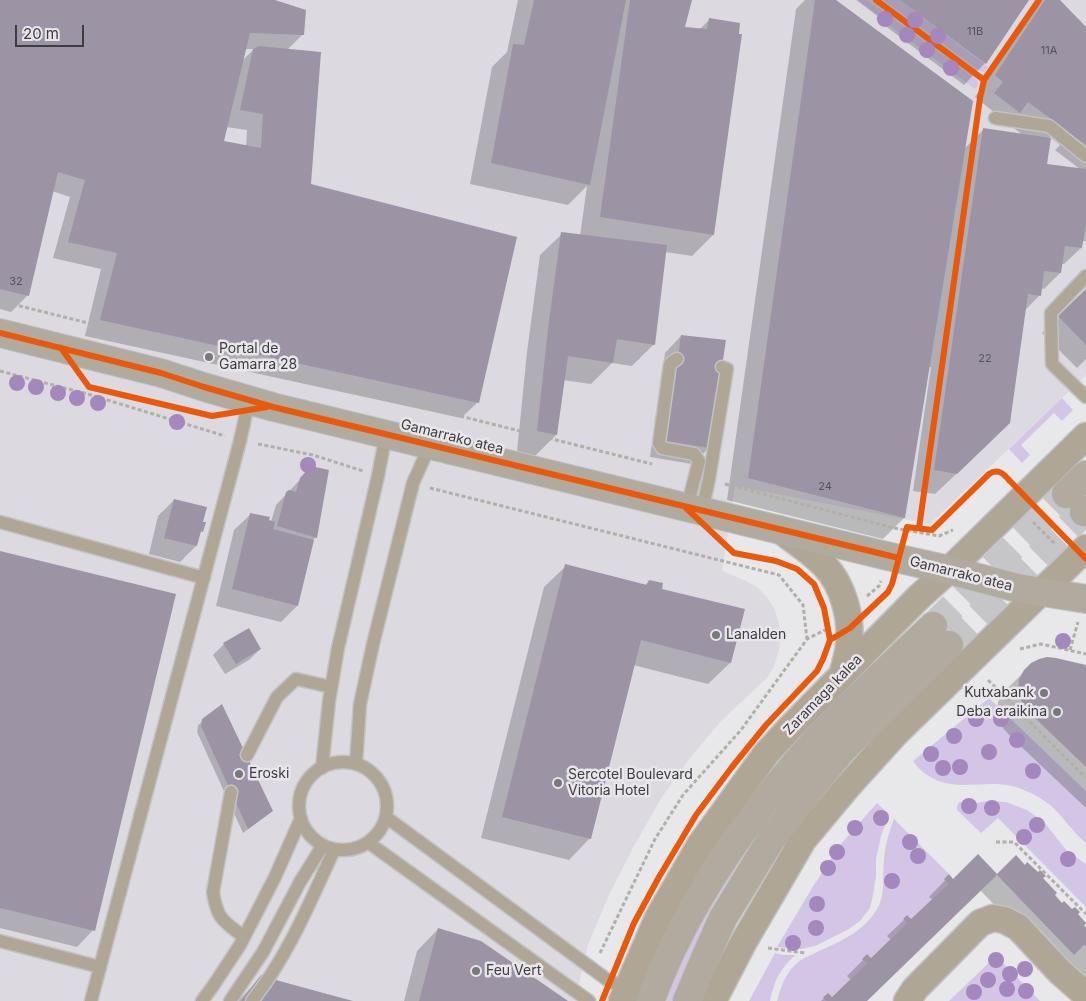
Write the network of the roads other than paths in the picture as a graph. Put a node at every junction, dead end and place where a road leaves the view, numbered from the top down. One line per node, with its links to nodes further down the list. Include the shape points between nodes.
1 (995, 118): 2 (lane, via 1049,126)
2 (1086, 156)
3 (1086, 276): 7 (lane, via 1051,313 1052,364)
4 (0, 333): 8 (main road, Gamarrako atea, via 161,373)
5 (677, 359): 14 (lane, via 670,364 659,443 662,448 694,454 698,461)
6 (722, 367): 14 (lane, via 727,369 709,479)
7 (1086, 398)
8 (249, 400): 9 (main road, Gamarrako atea); 19 (lane)
9 (386, 434): 11 (main road, Gamarrako atea); 23 (lane)
10 (1086, 436): 18 (street, Zaramaga kalea)
11 (430, 445): 14 (main road, Gamarrako atea); 25 (lane, via 413,484 372,644 360,704)
12 (1086, 475): 13 (main road)
13 (1079, 505)
14 (695, 509): 16 (main road, Gamarrako atea)
15 (0, 522): 19 (lane)
16 (779, 529): 18 (main road, Gamarrako atea); 22 (street, Gamarrako atea, via 825,566 844,600 835,630 849,646)
17 (1079, 555): 20 (street)
18 (949, 570): 20 (main road, Gamarrako atea); 22 (street, Zaramaga kalea)
19 (204, 578): 34 (lane)
20 (1041, 592): 21 (main road, Gamarrako atea); 43 (street, via 895,734 803,840)
21 (1086, 599)
22 (842, 675): 36 (street, Zaramaga kalea, via 766,754 700,845 658,918)
23 (331, 687): 24 (lane, via 296,679 277,698); 26 (lane)
24 (246, 755)
25 (356, 764): 26 (lane, via 333,763); 28 (lane, via 369,770 385,791)
26 (322, 768): 29 (lane, via 303,789 299,803)
27 (231, 792): 32 (lane, via 213,892 223,920)
28 (386, 817): 30 (lane); 36 (lane)
29 (301, 818): 31 (lane, via 309,834); 32 (lane)
30 (369, 843): 31 (lane, via 346,850); 41 (lane)
31 (328, 848): 39 (lane, via 300,882 263,952); 40 (lane, via 300,924 270,978)
32 (244, 937): 38 (lane)
33 (0, 940): 34 (lane)
34 (100, 967): 37 (lane)
35 (1086, 995): 44 (street, via 1018,927 993,918 980,923)
36 (633, 997): 42 (main road, Zaramaga kalea, via 673,948 726,855 802,757 861,695 941,636 842,750 770,841 723,918)
37 (91, 1001)
38 (202, 1001)
39 (230, 1001)
40 (252, 1001)
41 (589, 1001)
42 (688, 1001)
43 (713, 1001)
44 (906, 1001)

